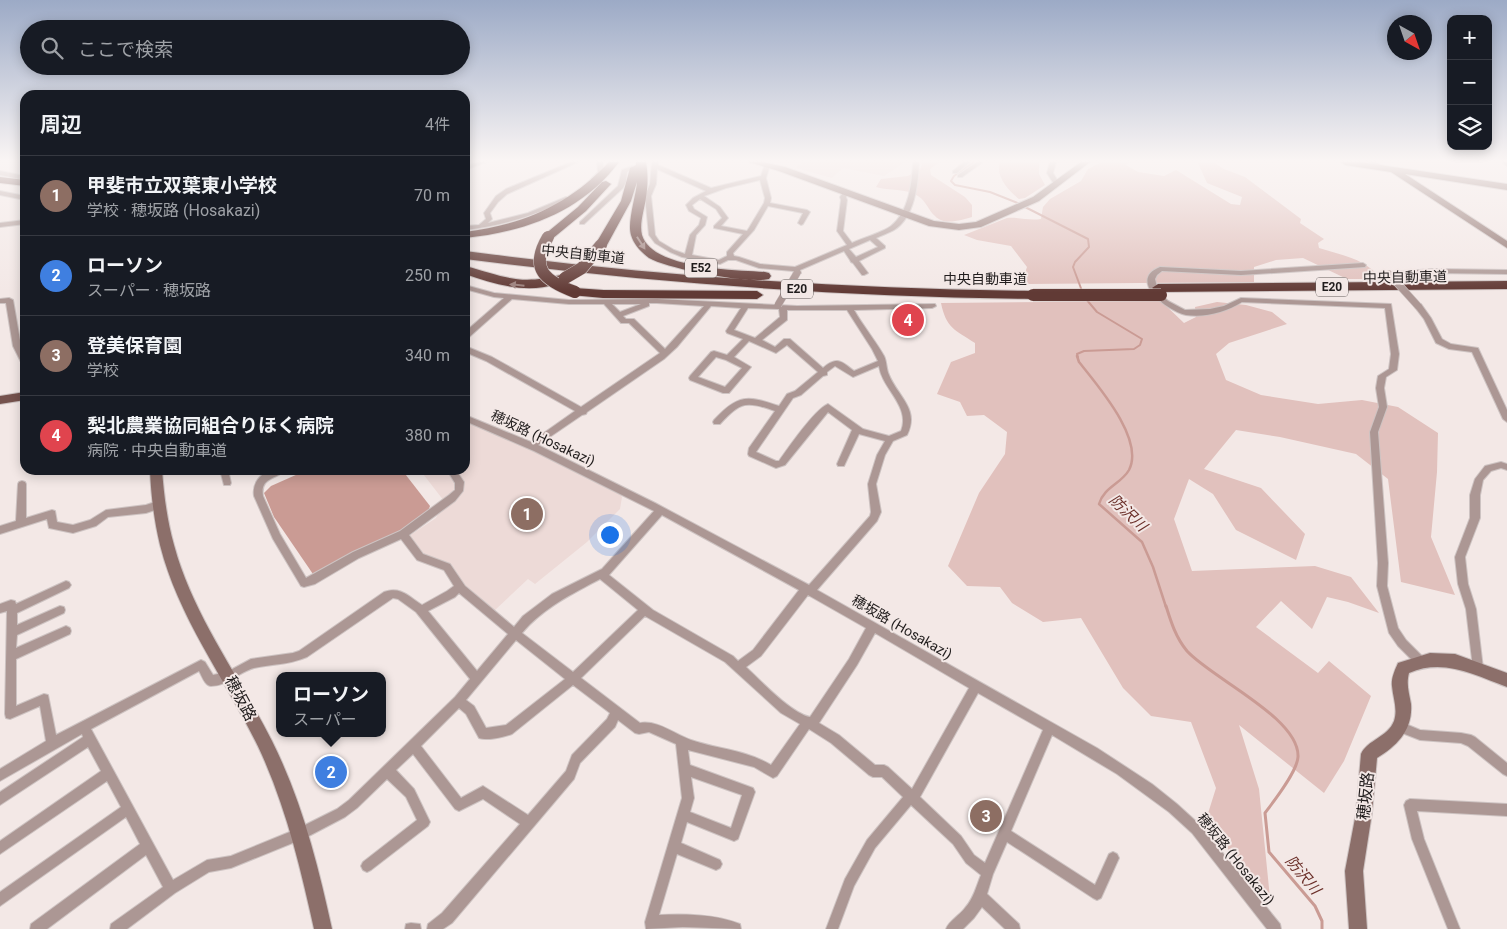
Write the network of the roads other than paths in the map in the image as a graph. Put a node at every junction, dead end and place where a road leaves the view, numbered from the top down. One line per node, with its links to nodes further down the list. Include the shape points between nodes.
1 (492, 205): 23 (street, via 487,213 489,219)
2 (551, 205): 23 (street, via 524,218)
3 (564, 205): 26 (highway, via 506,230)
4 (584, 205): 46 (highway, E52, bridge, via 548,237 538,255 541,270 554,283 576,292)
5 (601, 205): 20 (street)
6 (624, 205): 37 (highway, one-way to 37, bridge, via 601,245 582,268 565,278 526,286 503,283)
7 (640, 205): 41 (highway, E52, one-way to 41, via 636,236 643,249 651,255 697,268)
8 (649, 205): 31 (street, via 652,235 663,246)
9 (689, 205): 31 (street, via 691,210 704,217 693,235)
10 (714, 205): 25 (street, via 725,218 716,227)
11 (765, 205): 25 (street)
12 (773, 205): 21 (street, via 807,212)
13 (843, 205): 29 (street, via 840,230)
14 (882, 205): 18 (street)
15 (908, 205): 18 (street)
16 (1022, 205): 18 (street, via 978,225 960,227 940,226)
17 (1448, 205): 28 (street)
18 (906, 214): 27 (street, via 893,228)
19 (20, 223): 22 (street)
20 (582, 223)
21 (801, 223)
22 (0, 225)
23 (479, 227): 24 (street)
24 (470, 228)
25 (748, 233): 33 (street, via 729,253)
26 (470, 234)
27 (871, 237): 29 (street); 34 (street, via 883,247)
28 (1507, 245)
29 (848, 247): 34 (street); 36 (street)
30 (470, 251): 41 (highway, 中央自動車道 / E20, via 638,270)
31 (688, 256): 33 (street, via 720,262)
32 (470, 257): 46 (highway, 中央自動車道 / E20, via 787,288)
33 (731, 258): 36 (street)
34 (853, 261): 39 (street)
35 (1362, 266): 102 (street, via 1241,273 1160,269 1151,277 1159,299 1184,312 1230,308 1241,300 1388,306 1395,354 1393,370 1382,376 1383,407 1374,432 1382,586 1393,630)
36 (797, 271): 54 (street, bridge)
37 (470, 272)
38 (1507, 272): 69 (street, bridge, via 1390,274 1428,318 1439,341 1475,350)
39 (864, 273)
40 (1507, 285): 45 (highway, 中央自動車道 / E20)
41 (853, 286): 44 (highway, 中央自動車道 / E20)
42 (470, 288): 47 (street)
43 (1507, 291): 45 (highway, 中央自動車道 / E20)
44 (1032, 292): 45 (highway, 中央自動車道 / E20, bridge); 46 (highway, 中央自動車道 / E20)
45 (1160, 292)
46 (969, 295)
47 (510, 297): 50 (street); 57 (street)
48 (0, 301): 60 (street, via 9,300)
49 (652, 301): 50 (street); 51 (street); 56 (street)
50 (606, 302): 56 (street)
51 (710, 303): 53 (street); 61 (street)
52 (932, 306): 55 (street)
53 (745, 307): 54 (street); 58 (street, via 730,331)
54 (779, 307): 55 (street); 58 (street, via 784,318)
55 (850, 309): 63 (street)
56 (619, 315): 61 (street)
57 (470, 332)
58 (752, 340): 62 (street); 64 (street, via 776,350 787,341)
59 (470, 351): 68 (street)
60 (20, 352)
61 (665, 353): 68 (street)
62 (729, 358): 62 (street, via 747,367 726,391 693,378 714,354)
63 (882, 362): 64 (street, via 853,374 833,363); 73 (street, via 908,422 904,433)
64 (824, 373): 67 (street, via 790,396)
65 (20, 397): 66 (main road)
66 (0, 400)
67 (780, 409): 71 (street, via 753,400 738,402); 72 (street, via 752,450 752,454 776,465 786,460 828,408)
68 (583, 412): 74 (street)
69 (1507, 419)
70 (470, 420): 74 (street, 穂坂路 (Hosakazi))
71 (717, 422)
72 (857, 429): 73 (street); 75 (street)
73 (890, 439): 91 (street, via 872,484 874,518)
74 (532, 445): 84 (street, 穂坂路 (Hosakazi))
75 (841, 464)
76 (1507, 467): 104 (street, via 1488,468 1479,479 1475,518 1460,557 1463,584 1471,609)
77 (156, 475): 83 (street, 穂坂路)
78 (225, 475): 81 (street)
79 (271, 475): 87 (street, via 258,486 258,499 304,583)
80 (455, 475): 87 (street, via 460,482 459,491)
81 (227, 483)
82 (22, 484): 85 (street)
83 (158, 505): 85 (street, via 106,514 93,523 73,529 52,525 52,514); 105 (street, 穂坂路, via 174,572)
84 (660, 510): 88 (street); 91 (street, 穂坂路 (Hosakazi))
85 (21, 524): 86 (street)
86 (0, 530)
87 (403, 534): 90 (street, via 420,557 447,567)
88 (601, 574): 95 (street); 100 (street, via 556,597)
89 (66, 585): 96 (street)
90 (460, 586): 94 (street); 100 (street)
91 (808, 590): 97 (street, 穂坂路 (Hosakazi)); 103 (street, via 757,653)
92 (0, 609): 96 (street, via 12,604)
93 (60, 610): 99 (street)
94 (421, 610): 105 (street, via 395,592 303,654 251,664); 106 (street)
95 (644, 610): 103 (street); 107 (street)
96 (12, 611): 99 (street)
97 (873, 626): 109 (street, 穂坂路 (Hosakazi)); 112 (street, via 853,662)
98 (66, 631): 101 (street)
99 (11, 633): 101 (street)
100 (514, 633): 106 (street); 107 (street)
101 (11, 656): 118 (street, via 10,714 44,699)
102 (1419, 660): 104 (street, via 1446,659); 114 (street, via 1403,668 1398,684 1403,708)
103 (738, 667): 112 (street, via 785,708)
104 (1478, 668): 108 (street)
105 (229, 676): 113 (street, via 210,681 201,665); 131 (street, 穂坂路, via 267,748)
106 (477, 679): 110 (street)
107 (573, 679): 110 (street, via 508,730 483,734 470,710); 111 (street)
108 (1507, 680)
109 (976, 686): 115 (street, 穂坂路 (Hosakazi)); 125 (street)
110 (459, 701): 119 (street)
111 (616, 713): 117 (street, via 639,729 649,727); 130 (street, via 611,723 581,751 570,775)
112 (810, 723): 117 (street, via 773,772 756,762); 125 (street, via 874,771 884,771)
113 (84, 727): 116 (street); 118 (street)
114 (1401, 727): 122 (street, via 1420,735 1471,741); 155 (street, 穂坂路, via 1388,743 1369,754 1364,813 1354,871)
115 (1048, 728): 132 (street); 144 (street, 穂坂路 (Hosakazi), via 1124,771 1183,816)
116 (90, 739): 123 (street); 126 (street)
117 (681, 741): 120 (street)
118 (52, 744): 124 (street)
119 (413, 745): 121 (street); 130 (street, via 459,805 483,792)
120 (684, 769): 129 (street, via 688,798); 129 (street, via 748,792 734,835)
121 (387, 770): 131 (street, via 341,813); 138 (street, via 410,793 424,822)
122 (1507, 770)
123 (108, 773): 127 (street); 135 (street)
124 (0, 775)
125 (911, 798): 139 (street, via 957,840 970,859); 152 (street, via 871,844)
126 (0, 799)
127 (128, 809): 133 (street); 142 (street)
128 (1507, 810): 156 (street, via 1410,805 1418,839)
129 (683, 815): 134 (street)
130 (529, 823): 150 (street, via 447,918)
131 (301, 834): 140 (street, via 231,862 207,866); 147 (street, 穂坂路)
132 (1005, 834): 136 (street, via 1097,894); 139 (street)
133 (148, 846): 140 (street); 145 (street)
134 (673, 846): 137 (street); 143 (street)
135 (0, 848)
136 (1113, 858)
137 (716, 864)
138 (368, 866)
139 (987, 872): 141 (street)
140 (171, 889): 146 (street)
141 (980, 896): 153 (street, via 974,907); 154 (street)
142 (0, 900)
143 (651, 926): 151 (street, via 688,920 714,922)
144 (1271, 927)
145 (36, 929)
146 (116, 929)
147 (323, 929)
148 (411, 929): 149 (street)
149 (415, 929)
150 (433, 929)
151 (735, 929)
152 (832, 929)
153 (952, 929)
154 (1014, 929)
155 (1358, 929)
156 (1454, 929)

